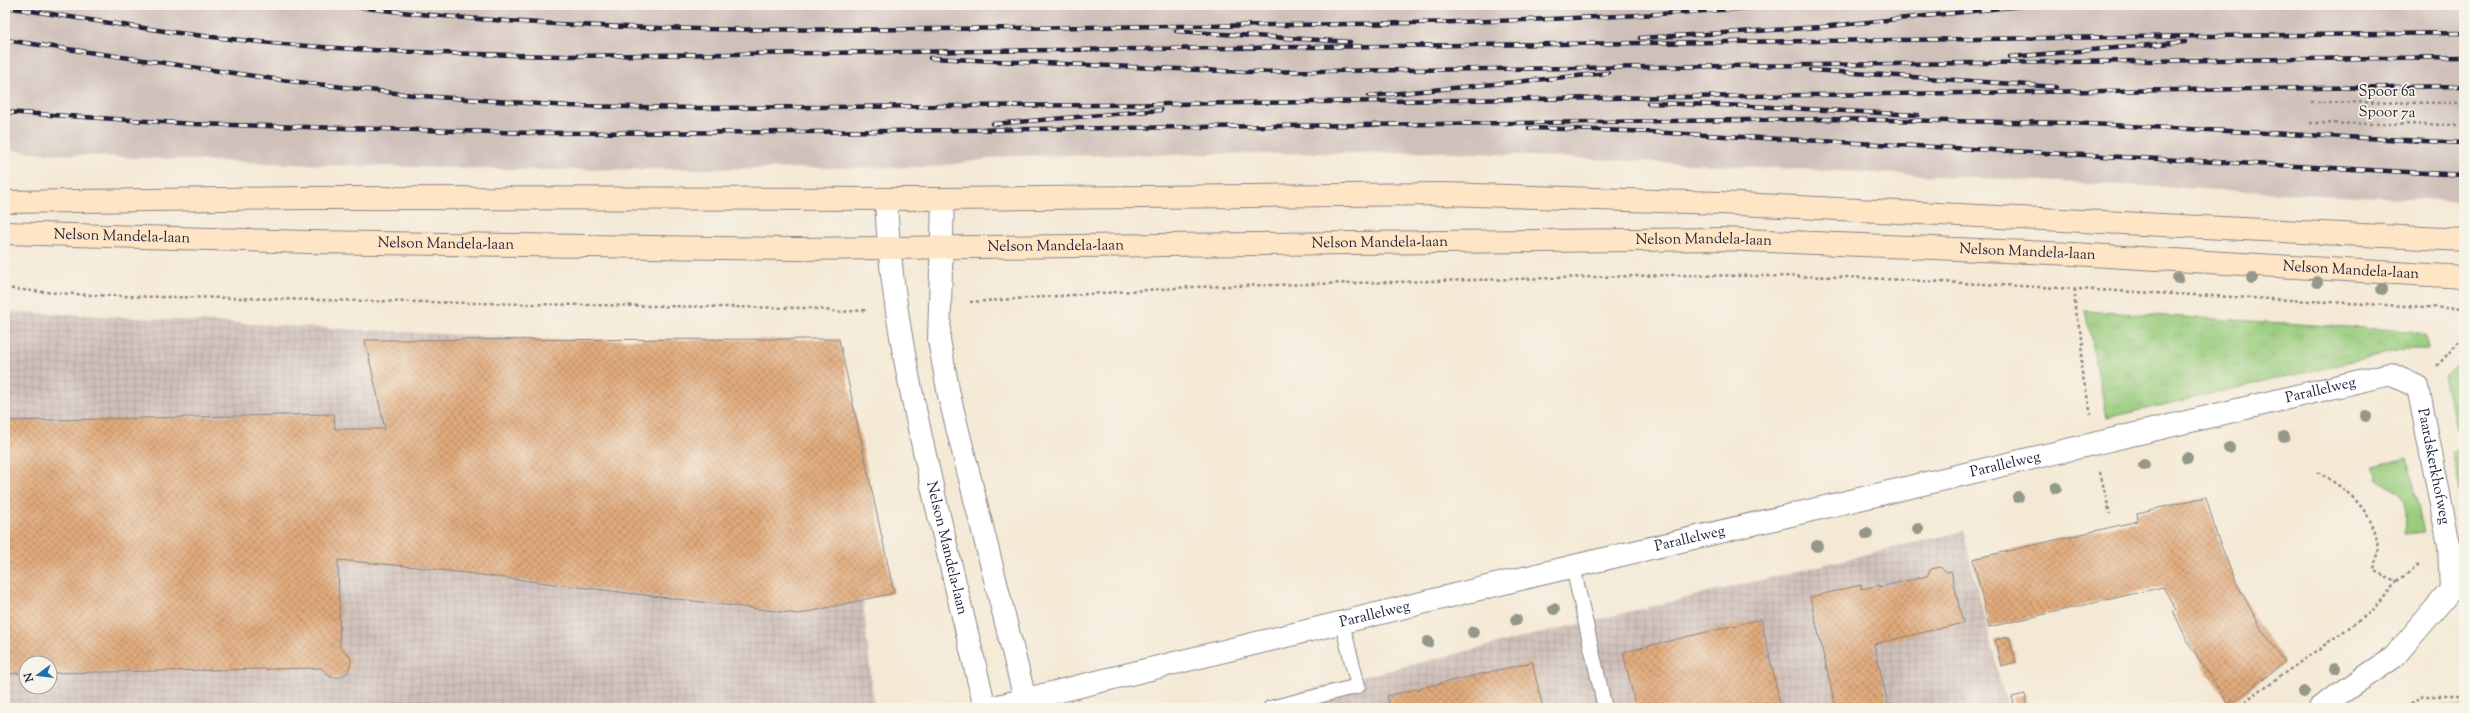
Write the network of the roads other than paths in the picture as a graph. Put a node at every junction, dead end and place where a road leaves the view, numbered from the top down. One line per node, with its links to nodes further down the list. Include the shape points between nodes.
1 (886, 199): 2 (main road); 3 (main road, via 305,198); 6 (street, Nelson Mandela-laan)
2 (943, 199): 5 (main road, via 1446,194 1719,203); 7 (street)
3 (5, 202)
4 (5, 233): 6 (main road, Nelson Mandela-laan, via 308,242 795,249)
5 (2464, 240)
6 (888, 247): 7 (main road, Nelson Mandela-laan); 14 (street, Nelson Mandela-laan, via 912,403)
7 (942, 247): 8 (main road, Nelson Mandela-laan, via 1722,239 2073,254); 13 (street, via 939,340 949,395)
8 (2464, 277)
9 (2390, 374): 10 (street, Parallelweg); 11 (street, Paardskerkhofweg, via 2418,387)
10 (1573, 567): 12 (street, Parallelweg); 17 (lane)
11 (2458, 590): 18 (street, Paardskerkhofweg, via 2394,657)
12 (1342, 623): 13 (street, Parallelweg); 16 (lane, via 1358,686)
13 (1025, 699): 15 (street, Parallelweg)
14 (985, 708)
15 (990, 708)
16 (1270, 708)
17 (1605, 708)
18 (2319, 708)

